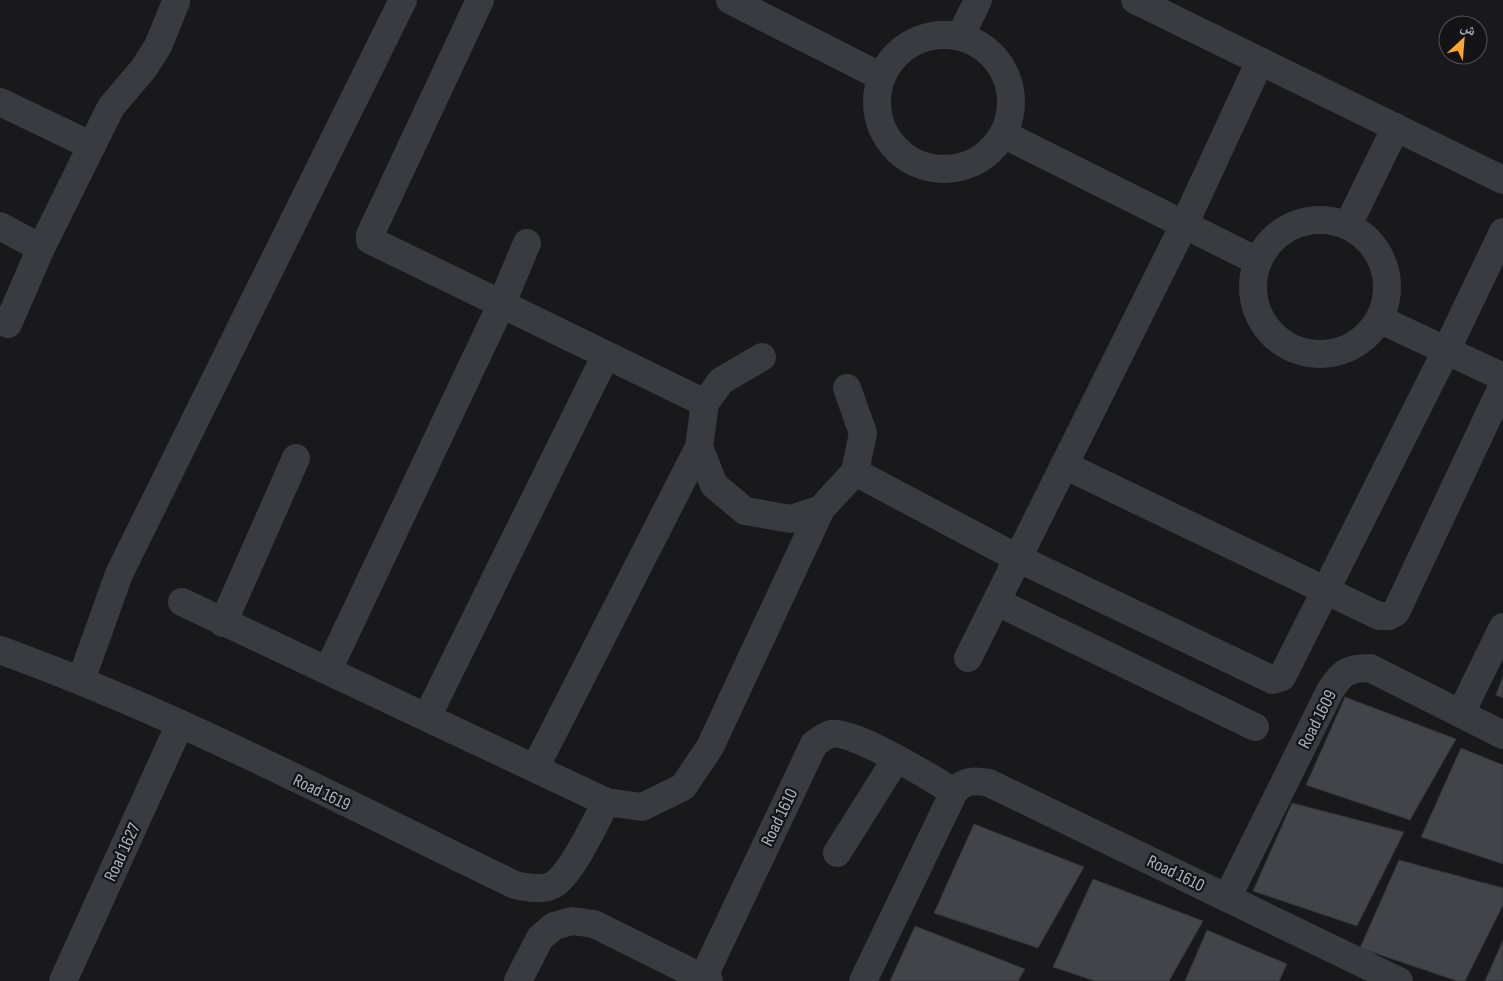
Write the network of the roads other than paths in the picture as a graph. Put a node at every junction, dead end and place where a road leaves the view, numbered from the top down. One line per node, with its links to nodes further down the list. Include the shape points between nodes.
1 (403, 0): 46 (street, via 119,574)
2 (480, 0): 22 (street, via 370,240)
3 (730, 0): 9 (street)
4 (978, 0): 7 (street)
5 (1134, 0): 8 (street)
6 (176, 2): 13 (street, via 158,46 111,107)
7 (961, 35): 9 (street, via 932,34 898,50); 12 (street, via 998,60 1012,93)
8 (1260, 61): 11 (street); 15 (street)
9 (880, 76): 12 (street, via 876,107 885,136 914,164 956,170 989,154)
10 (0, 102): 13 (street)
11 (1396, 127): 14 (street); 16 (street)
12 (1004, 135): 15 (street)
13 (92, 146): 20 (street)
14 (1503, 180)
15 (1184, 225): 21 (street); 34 (street)
16 (1348, 225): 21 (street, via 1308,220 1275,236); 23 (street, via 1374,245 1388,279)
17 (0, 226): 20 (street)
18 (1503, 232): 25 (street)
19 (527, 243): 22 (street)
20 (41, 248): 24 (street)
21 (1257, 261): 23 (street, via 1252,292 1261,322 1291,349 1332,354 1365,339)
22 (501, 305): 26 (street); 45 (street)
23 (1381, 320): 25 (street)
24 (8, 324)
25 (1446, 351): 28 (street); 38 (street)
26 (606, 355): 31 (street); 48 (street)
27 (762, 357): 31 (street, via 721,380)
28 (1503, 377)
29 (1503, 385): 38 (street, via 1396,612 1379,616)
30 (847, 388): 35 (street, via 863,433)
31 (705, 403): 32 (street)
32 (699, 447): 36 (street, via 714,485 745,511 791,519); 53 (street)
33 (296, 458): 41 (street)
34 (1064, 465): 37 (street); 38 (street)
35 (855, 472): 36 (street); 37 (street)
36 (821, 509): 55 (street, via 710,747 683,787 642,807)
37 (1019, 559): 38 (street, via 1273,680 1282,677); 40 (street)
38 (1326, 590)
39 (182, 602): 41 (street)
40 (997, 602): 44 (street); 50 (street)
41 (223, 623): 45 (street)
42 (1503, 627): 47 (street)
43 (0, 650): 46 (street, Road 1619)
44 (968, 658)
45 (328, 670): 48 (street)
46 (81, 680): 49 (street, Road 1619)
47 (1461, 713): 51 (street, Road 1609); 57 (street, Road 1609, via 1370,668 1353,668 1339,677)
48 (427, 718): 53 (street)
49 (180, 724): 55 (street, Road 1619, via 515,885 533,888 554,884 571,866); 59 (street, Road 1627)
50 (1255, 727)
51 (1503, 735)
52 (896, 759): 54 (street, Road 1610); 56 (street); 58 (street, Road 1610, via 847,734 830,734 814,744)
53 (536, 768): 55 (street)
54 (954, 792): 57 (street, Road 1610, via 960,785 974,780 989,782); 61 (street)
55 (606, 802)
56 (837, 853)
57 (1227, 898): 62 (street, Road 1610)
58 (706, 979): 60 (street, via 594,924 572,921 554,926 540,938)
59 (63, 981)
60 (518, 981)
61 (863, 981)
62 (1399, 981)

